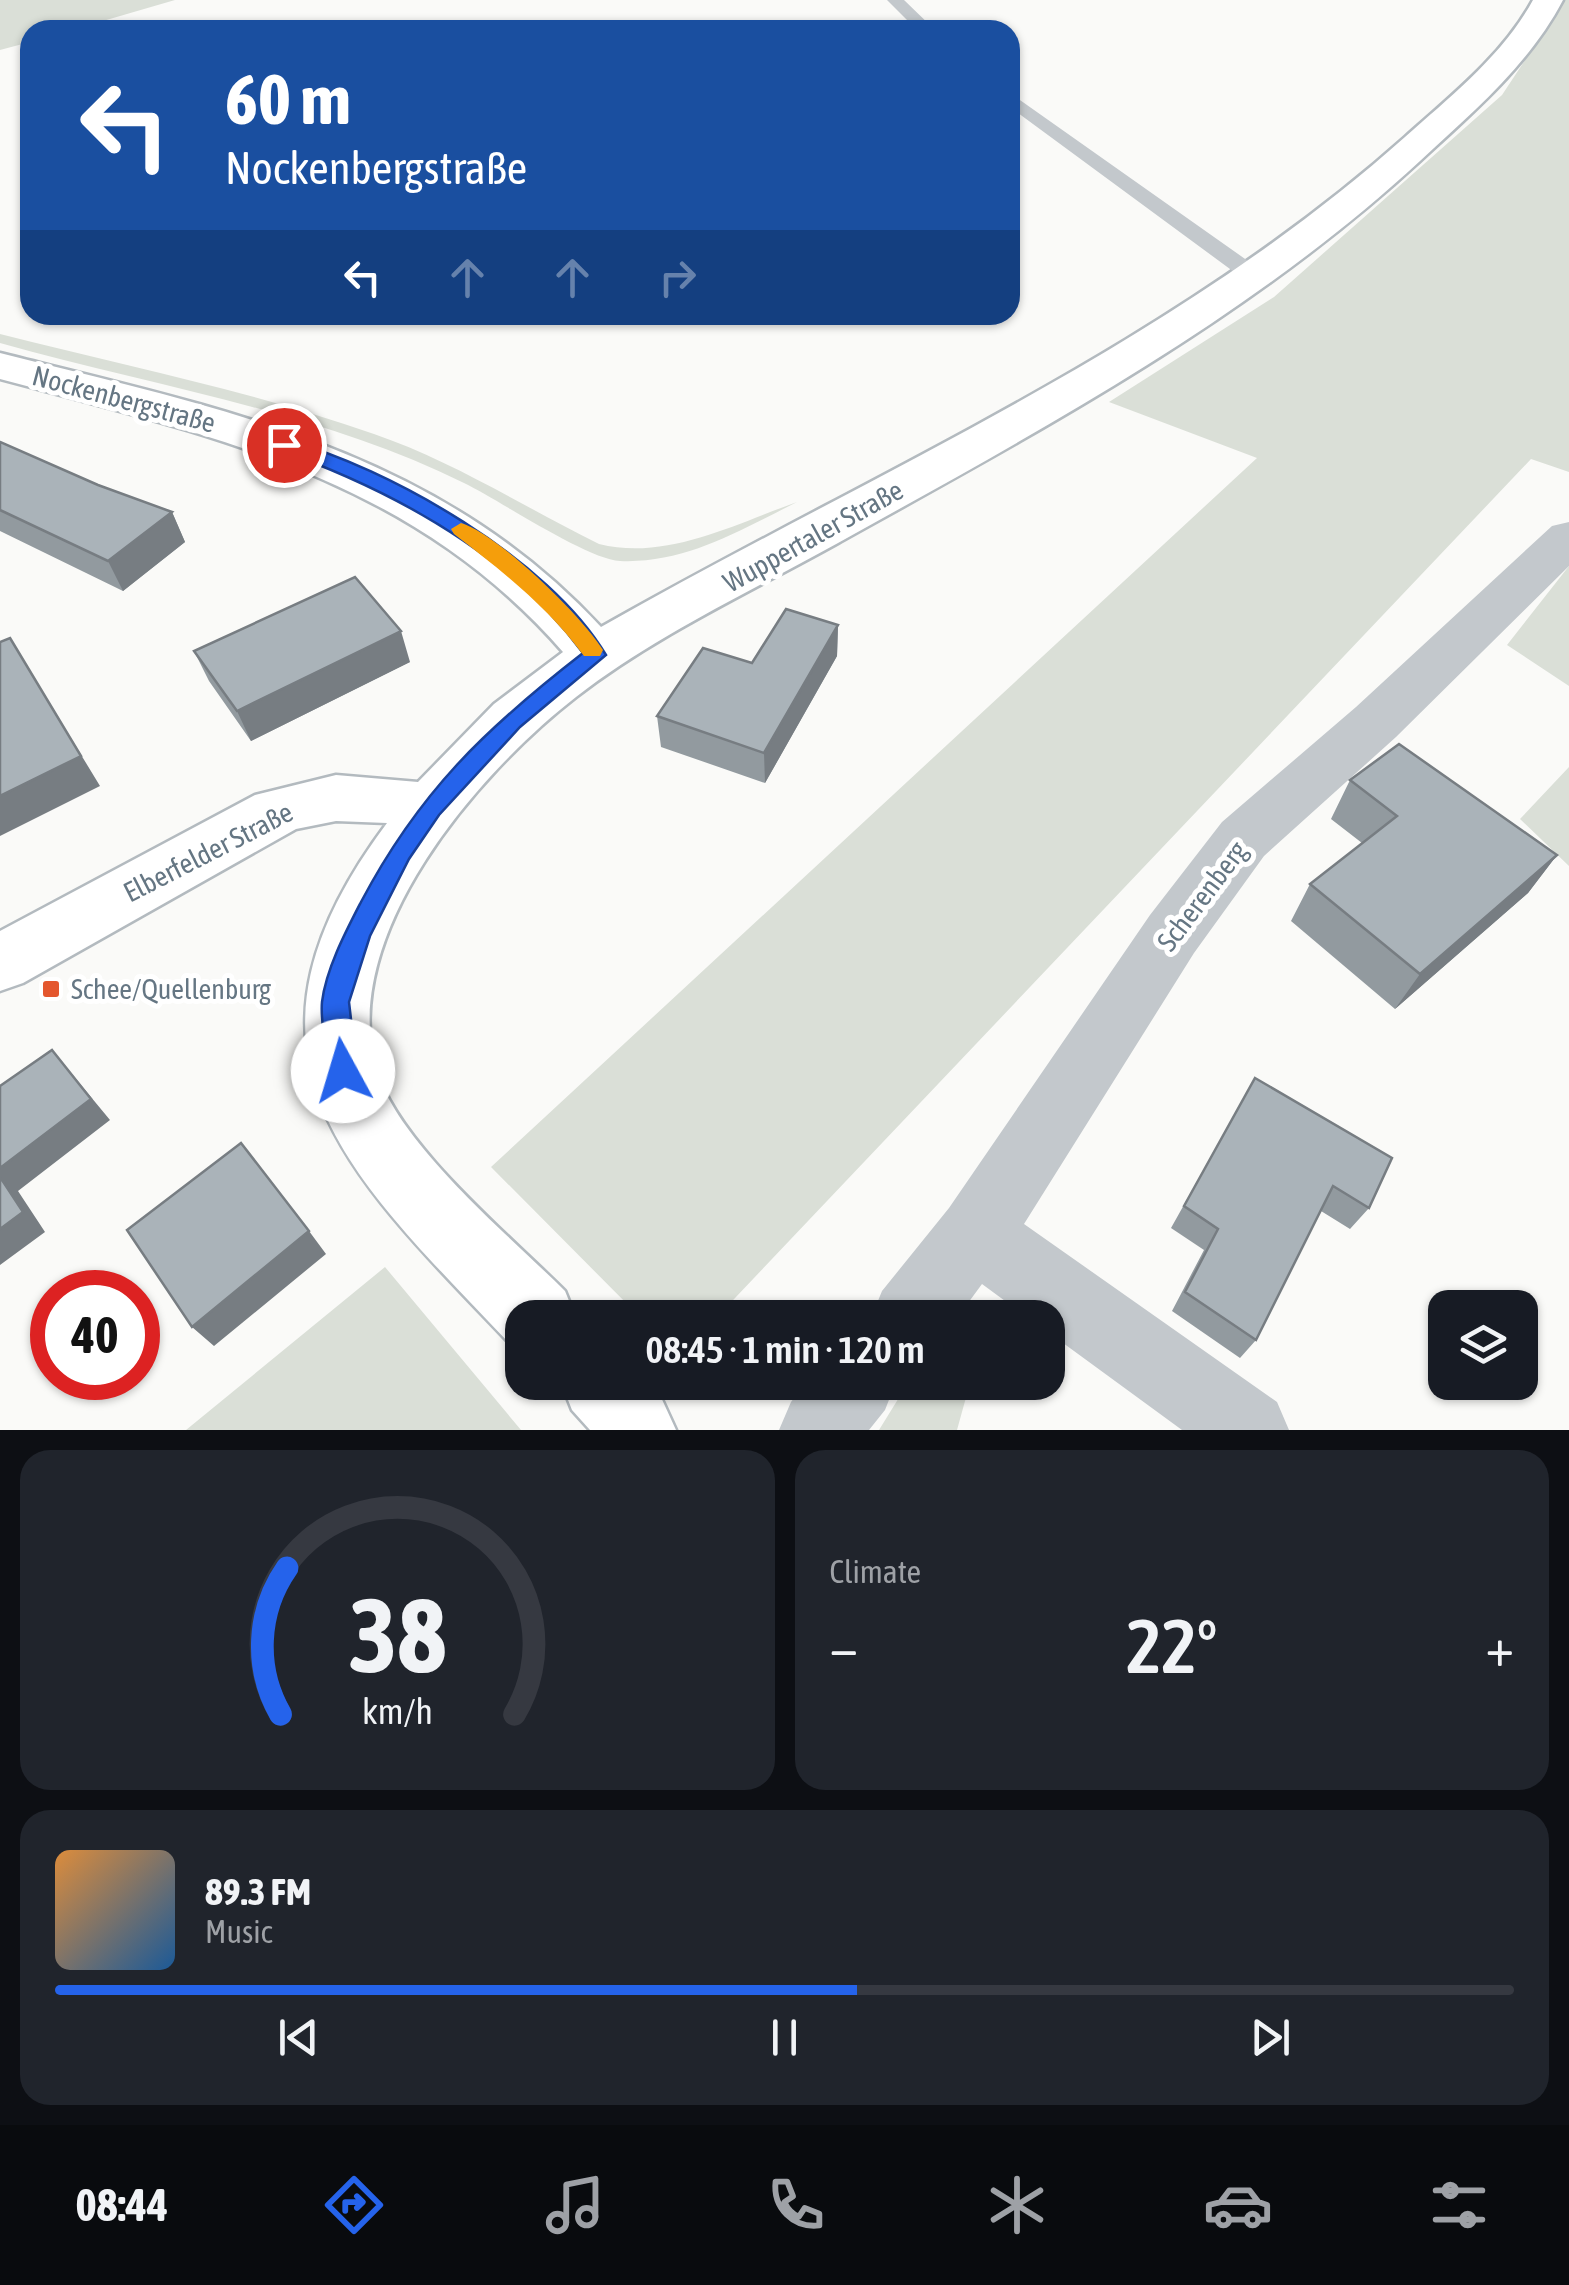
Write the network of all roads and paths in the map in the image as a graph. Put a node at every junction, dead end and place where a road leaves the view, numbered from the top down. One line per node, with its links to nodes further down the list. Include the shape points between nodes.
1 (895, 0): 3 (lane)
2 (1548, 0): 5 (main road, Wuppertaler Straße, via 1532,35 1415,149)
3 (916, 20)
4 (1020, 105): 5 (lane)
5 (1256, 278): 8 (main road, Wuppertaler Straße, via 1008,428)
6 (0, 366): 8 (main road, Nockenbergstraße, via 250,433 352,469 472,538 520,574)
7 (1569, 538): 11 (street, Scherenberg, via 1243,839 1172,934)
8 (596, 655): 9 (main road, Wuppertaler Straße, via 512,721)
9 (430, 808): 10 (main road, Elberfelder Straße, via 368,795 322,796 276,812); 12 (main road, Wuppertaler Straße, via 357,934 336,1002 343,1071 373,1138)
10 (0, 963)
11 (975, 1234): 13 (street, Scherenberg); 16 (street)
12 (521, 1300)
13 (922, 1300)
14 (842, 1400): 15 (street)
15 (818, 1430)
16 (1249, 1430)

